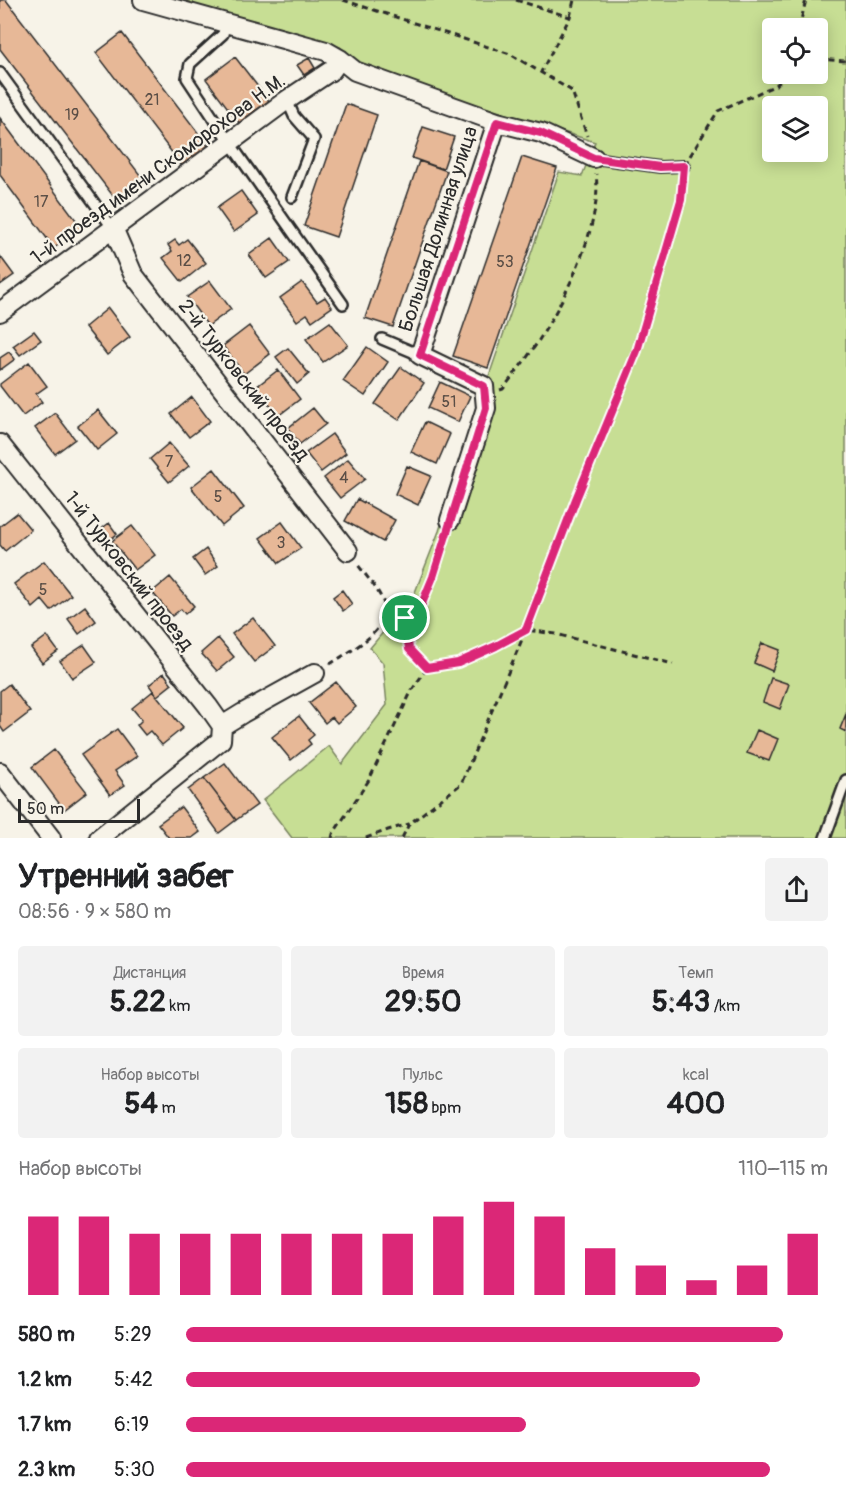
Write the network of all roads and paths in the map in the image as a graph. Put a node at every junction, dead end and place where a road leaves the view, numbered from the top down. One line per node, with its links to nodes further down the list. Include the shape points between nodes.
1 (143, 0): 8 (street)
2 (343, 0): 12 (path, via 510,54)
3 (516, 0): 6 (path)
4 (574, 0): 6 (path)
5 (806, 0): 7 (path)
6 (570, 16): 12 (path)
7 (802, 18)
8 (226, 23): 9 (street, via 326,51); 17 (lane, via 224,33 190,64 187,78)
9 (340, 59): 15 (street, 1-й проезд имени Скоморохова Н.М., via 332,70); 16 (street, via 354,71)
10 (828, 60): 11 (path)
11 (846, 61)
12 (542, 72): 18 (path, via 572,91)
13 (0, 73): 21 (lane)
14 (777, 84): 19 (path, via 718,111)
15 (287, 100): 17 (street, 1-й проезд имени Скоморохова Н.М.); 20 (lane, via 294,116 314,139)
16 (497, 122): 18 (street, via 541,133); 25 (street, Большая Долинная улица)
17 (230, 143): 21 (street, 1-й проезд имени Скоморохова Н.М.); 22 (lane)
18 (594, 158): 19 (lane, via 660,167); 26 (path, via 598,187 591,232 569,284 538,341 503,388)
19 (684, 166): 32 (path, via 681,200 637,351)
20 (292, 197)
21 (114, 230): 23 (street, 1-й проезд имени Скоморохова Н.М.); 29 (street, 2-й Турковский проезд, via 133,274)
22 (344, 304)
23 (0, 312)
24 (382, 339): 25 (lane)
25 (420, 355): 26 (street, Большая Долинная улица, via 484,386)
26 (485, 398): 28 (street, via 486,408)
27 (0, 444): 36 (street, 1-й Турковский проезд)
28 (450, 520): 31 (path, via 416,618)
29 (348, 551): 30 (path)
30 (386, 607): 31 (path); 35 (path, via 384,620 364,643)
31 (405, 618): 34 (path, via 409,649)
32 (526, 630): 33 (path); 34 (path, via 458,663); 39 (path, via 461,784)
33 (673, 664)
34 (427, 668): 42 (path, via 412,690 369,780)
35 (315, 673): 36 (street)
36 (222, 726): 41 (street, via 221,740)
37 (0, 772): 40 (street)
38 (846, 780): 45 (lane)
39 (409, 824): 43 (path); 44 (path)
40 (51, 838)
41 (99, 838)
42 (332, 838)
43 (366, 838)
44 (402, 838)
45 (825, 838)

